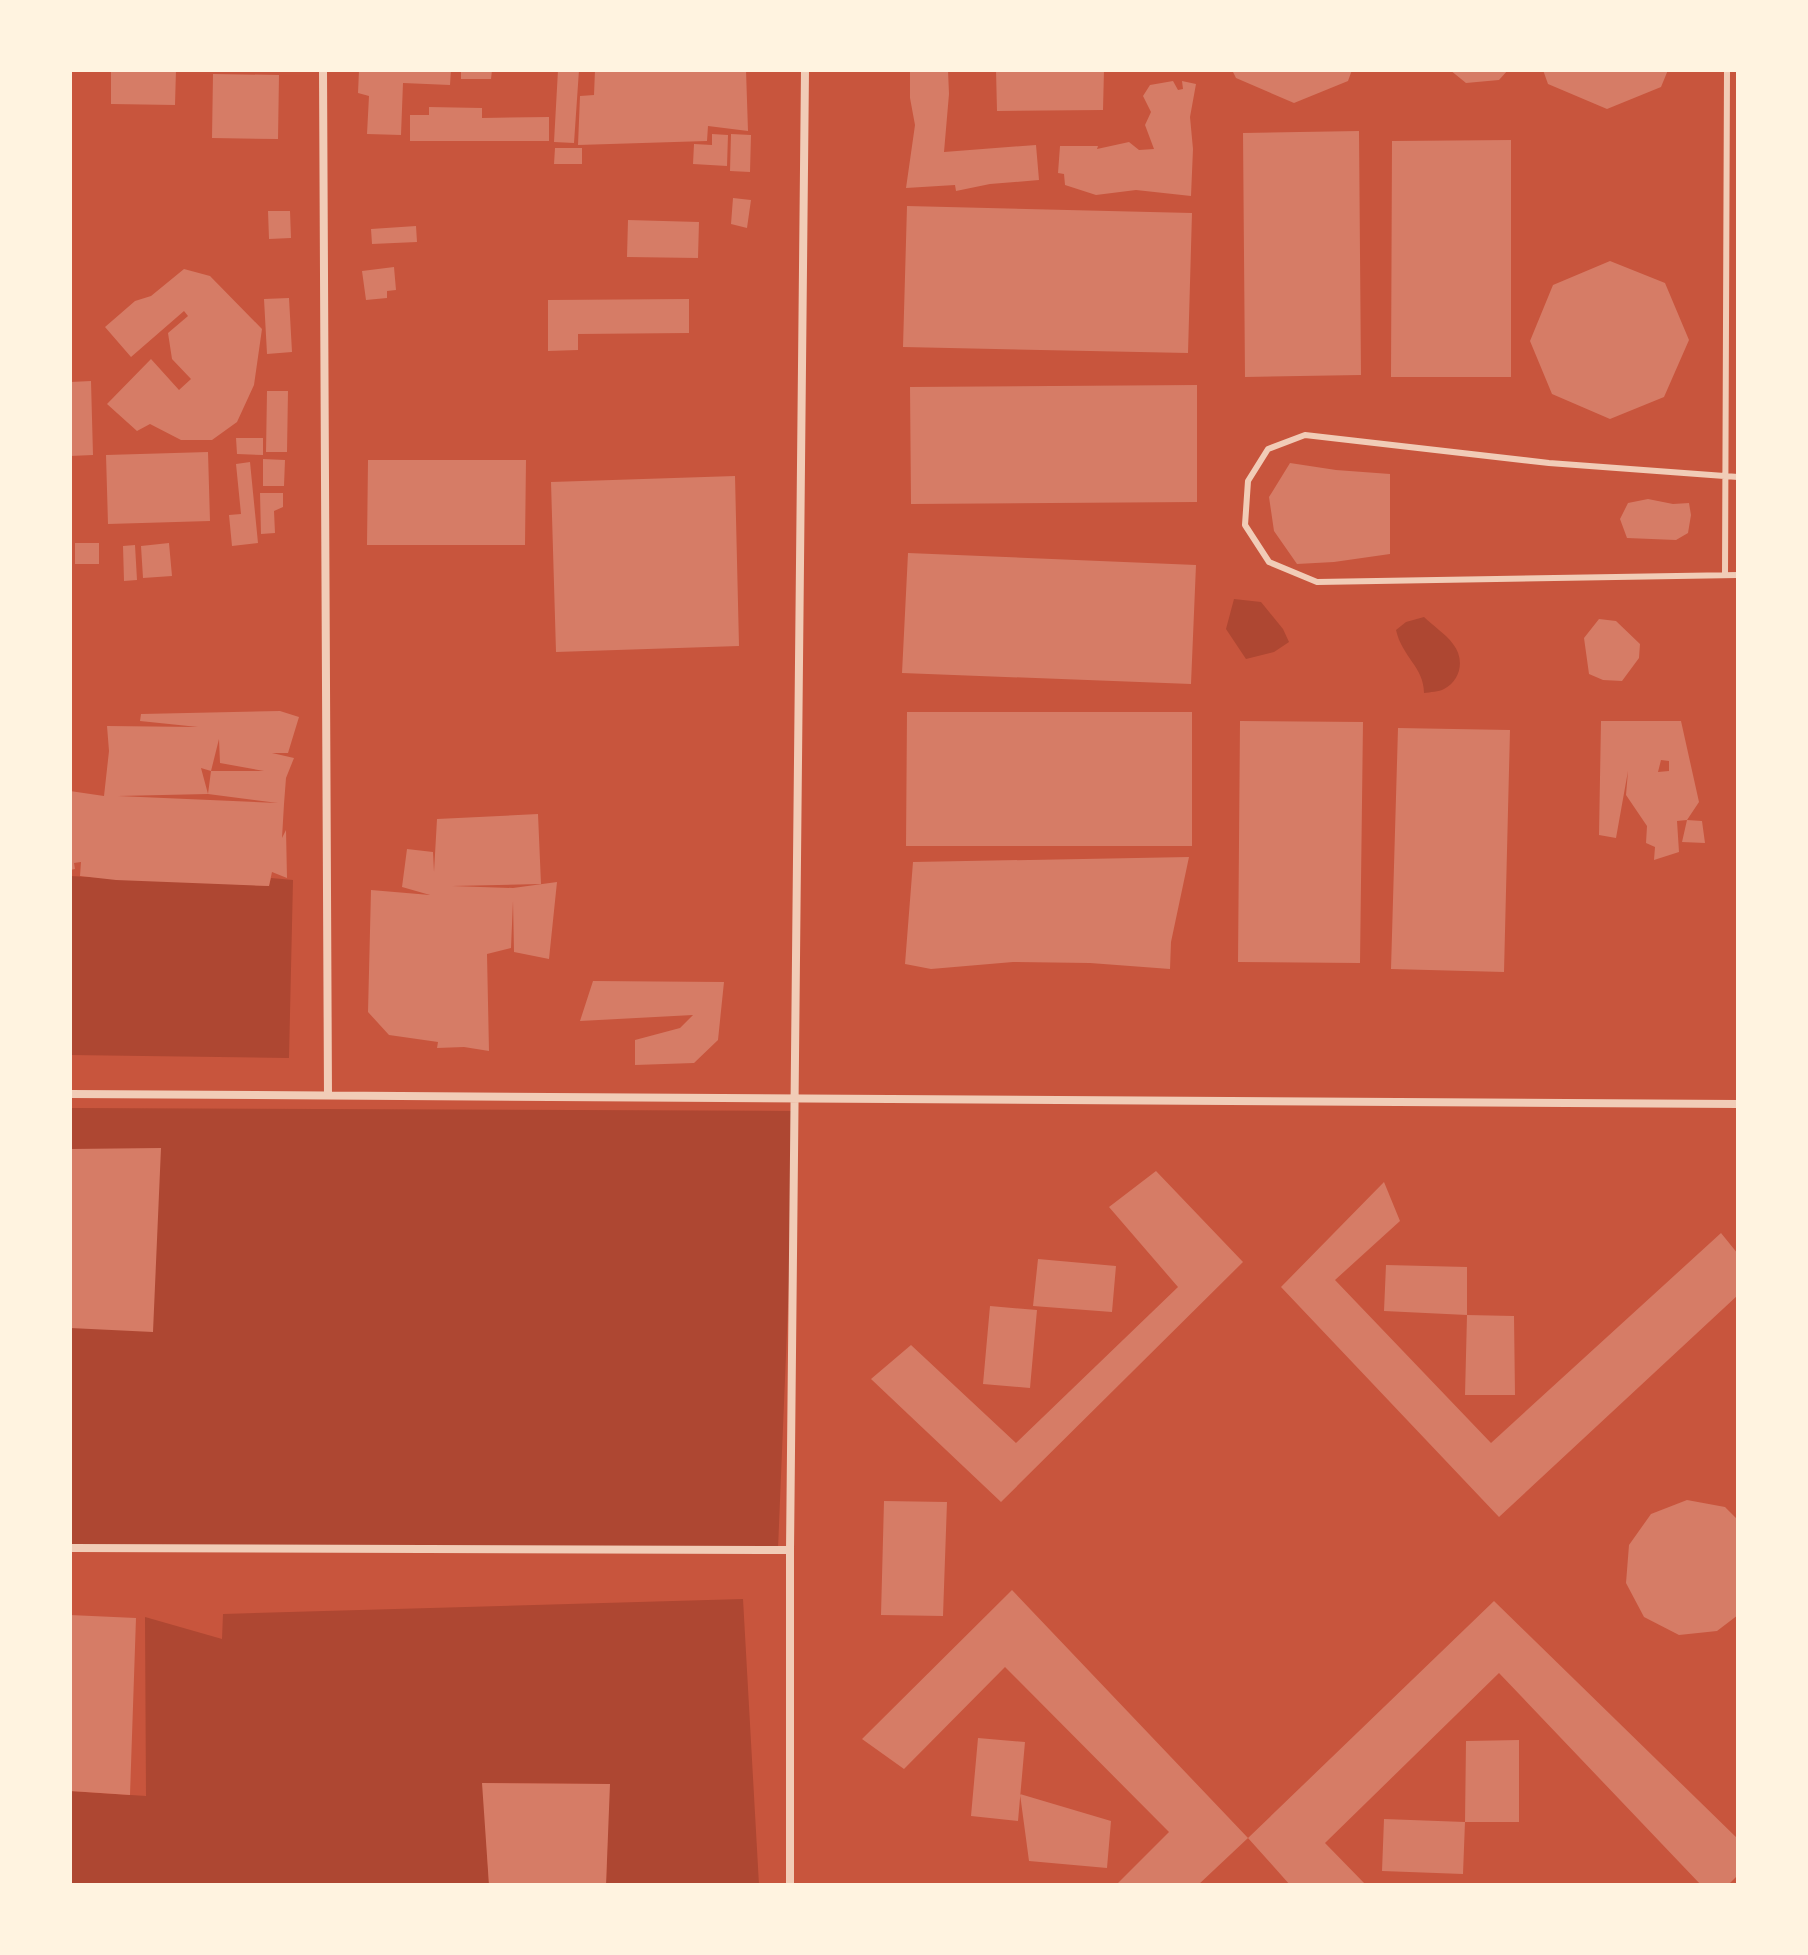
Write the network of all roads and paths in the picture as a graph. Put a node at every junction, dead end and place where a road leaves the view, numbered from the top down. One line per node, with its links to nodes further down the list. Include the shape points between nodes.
1 (323, 70): 9 (street)
2 (805, 70): 10 (street)
3 (1727, 70): 4 (lane)
4 (1724, 476): 5 (lane); 6 (lane); 6 (lane, via 1549,463 1305,435 1268,449 1248,481 1245,525 1269,562 1317,582)
5 (1738, 477)
6 (1725, 575): 7 (lane)
7 (1738, 575)
8 (70, 1094): 9 (street)
9 (328, 1095): 10 (street)
10 (796, 1098): 11 (street); 13 (street)
11 (1738, 1104)
12 (70, 1548): 13 (street)
13 (790, 1550): 14 (street)
14 (790, 1885)

